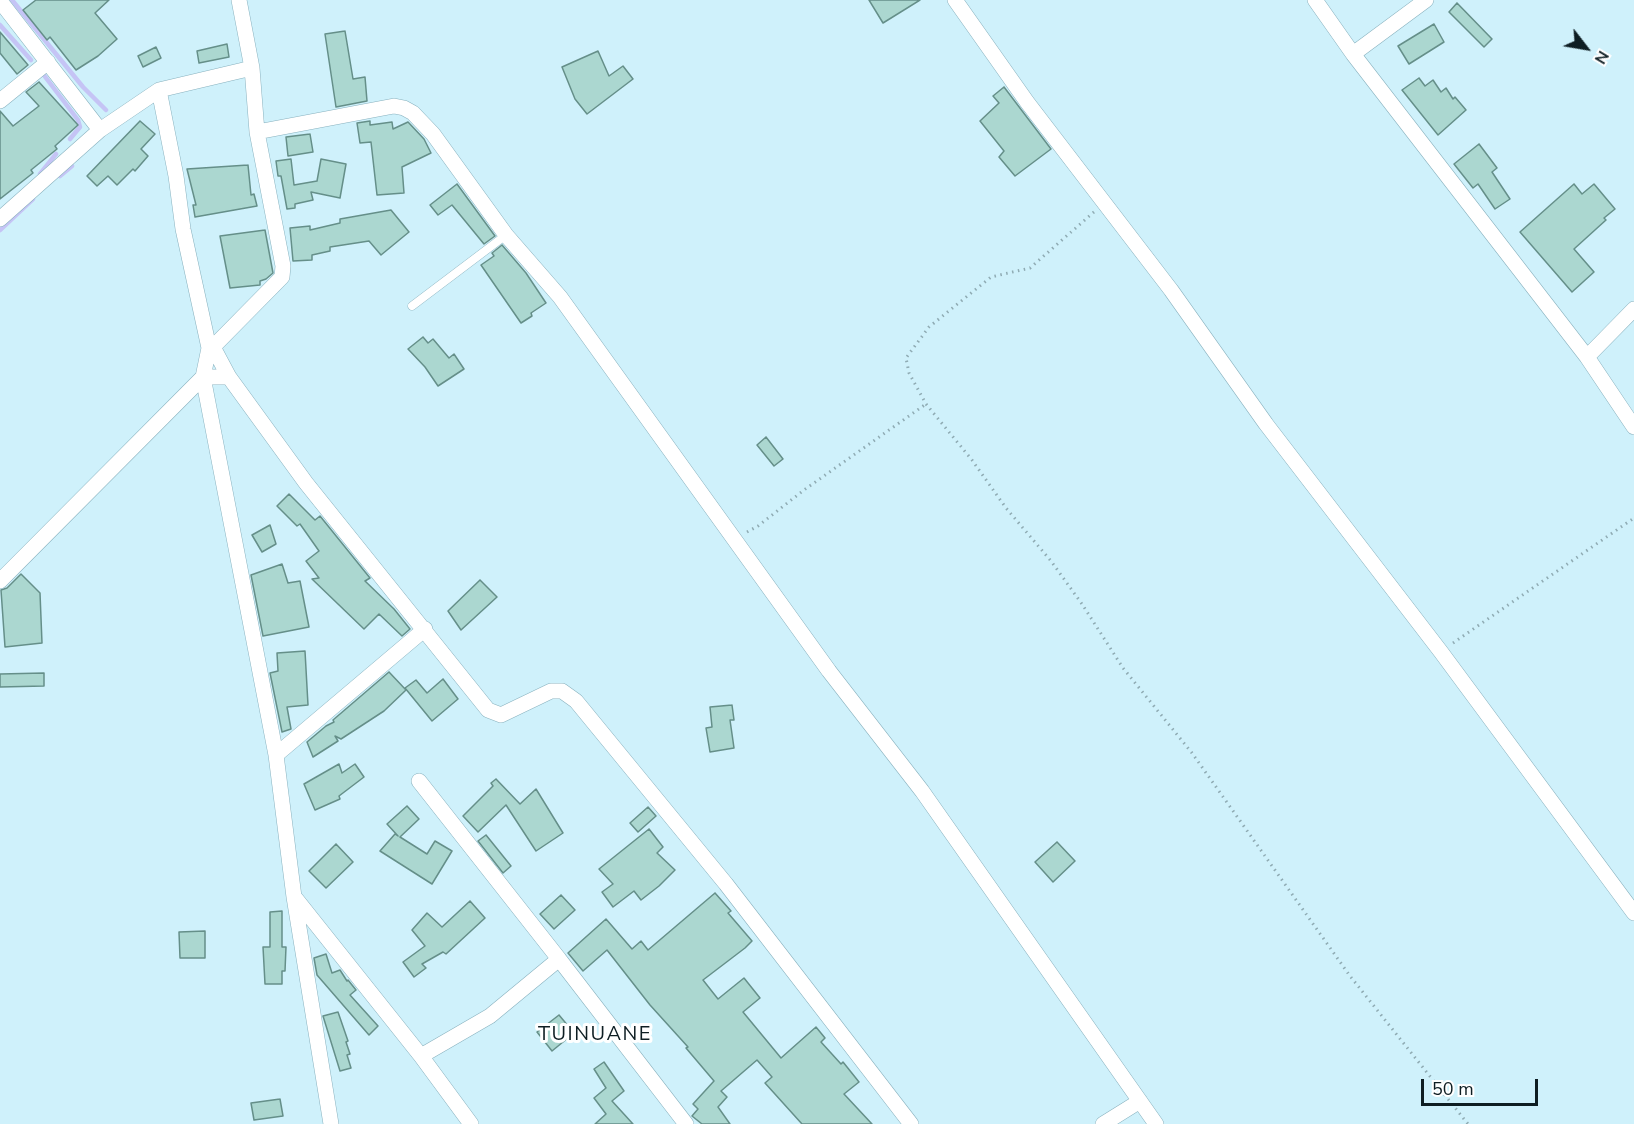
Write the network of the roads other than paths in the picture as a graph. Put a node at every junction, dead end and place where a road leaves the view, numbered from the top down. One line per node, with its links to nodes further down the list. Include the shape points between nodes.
1 (239, 0): 8 (street)
2 (955, 0): 27 (street, via 1266,424)
3 (1315, 0): 6 (street)
4 (1426, 0): 6 (street)
5 (0, 1): 7 (street)
6 (1353, 54): 18 (street)
7 (48, 62): 10 (street); 11 (street)
8 (252, 68): 9 (street); 12 (street)
9 (159, 90): 11 (street); 17 (street, via 183,229)
10 (0, 101)
11 (100, 130): 13 (street)
12 (257, 132): 14 (street, via 394,106 404,108 433,134); 17 (street, via 282,255 282,277)
13 (0, 219)
14 (506, 235): 15 (lane); 30 (street, via 560,297 829,671 922,791)
15 (412, 306)
16 (1634, 309): 18 (street)
17 (211, 347): 19 (street); 20 (street)
18 (1587, 357): 21 (street)
19 (203, 377): 20 (street); 22 (street); 24 (street)
20 (229, 377): 23 (street, via 306,483)
21 (1634, 427)
22 (0, 581)
23 (425, 629): 24 (street); 34 (street, via 488,710 501,715 551,691 561,691 576,701 726,884)
24 (276, 754): 26 (street)
25 (420, 781): 28 (street)
26 (294, 897): 29 (street); 31 (street)
27 (1634, 913)
28 (559, 959): 29 (street, via 490,1016); 33 (street)
29 (421, 1056): 32 (street)
30 (1140, 1101): 35 (street); 36 (street)
31 (331, 1124)
32 (471, 1124)
33 (686, 1124)
34 (911, 1124)
35 (1103, 1124)
36 (1156, 1124)

